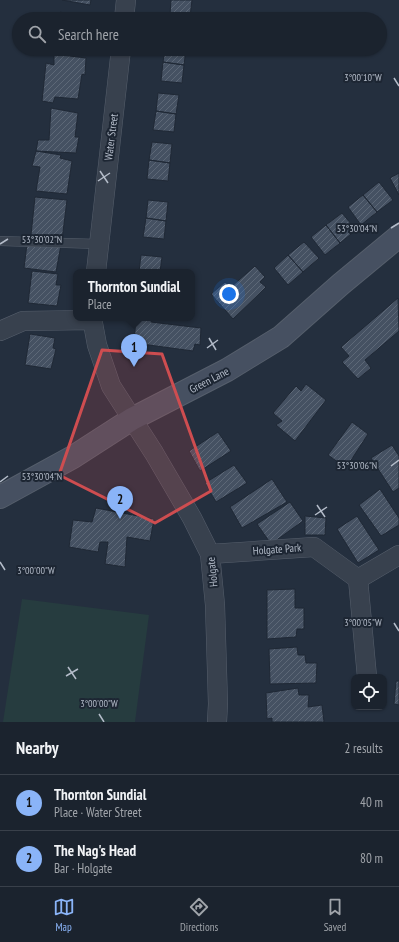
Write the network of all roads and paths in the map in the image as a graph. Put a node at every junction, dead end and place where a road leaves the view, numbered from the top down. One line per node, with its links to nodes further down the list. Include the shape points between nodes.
1 (126, 0): 2 (street)
2 (125, 12)
3 (120, 56): 6 (street, Water Street)
4 (399, 236): 11 (main road, Green Lane, via 281,337 227,370)
5 (0, 242): 6 (lane)
6 (99, 244): 7 (street, Water Street)
7 (96, 269)
8 (73, 320): 10 (street, via 23,321)
9 (92, 321): 11 (street, via 97,345 111,386)
10 (0, 332)
11 (132, 419): 12 (main road, Green Lane, via 73,457); 13 (street, Holgate, via 192,518)
12 (0, 498)
13 (210, 554): 15 (street, Holgate Park, via 314,547); 17 (street, Holgate, via 215,606)
14 (399, 555): 15 (street)
15 (358, 578): 16 (street)
16 (367, 674)
17 (217, 722)

